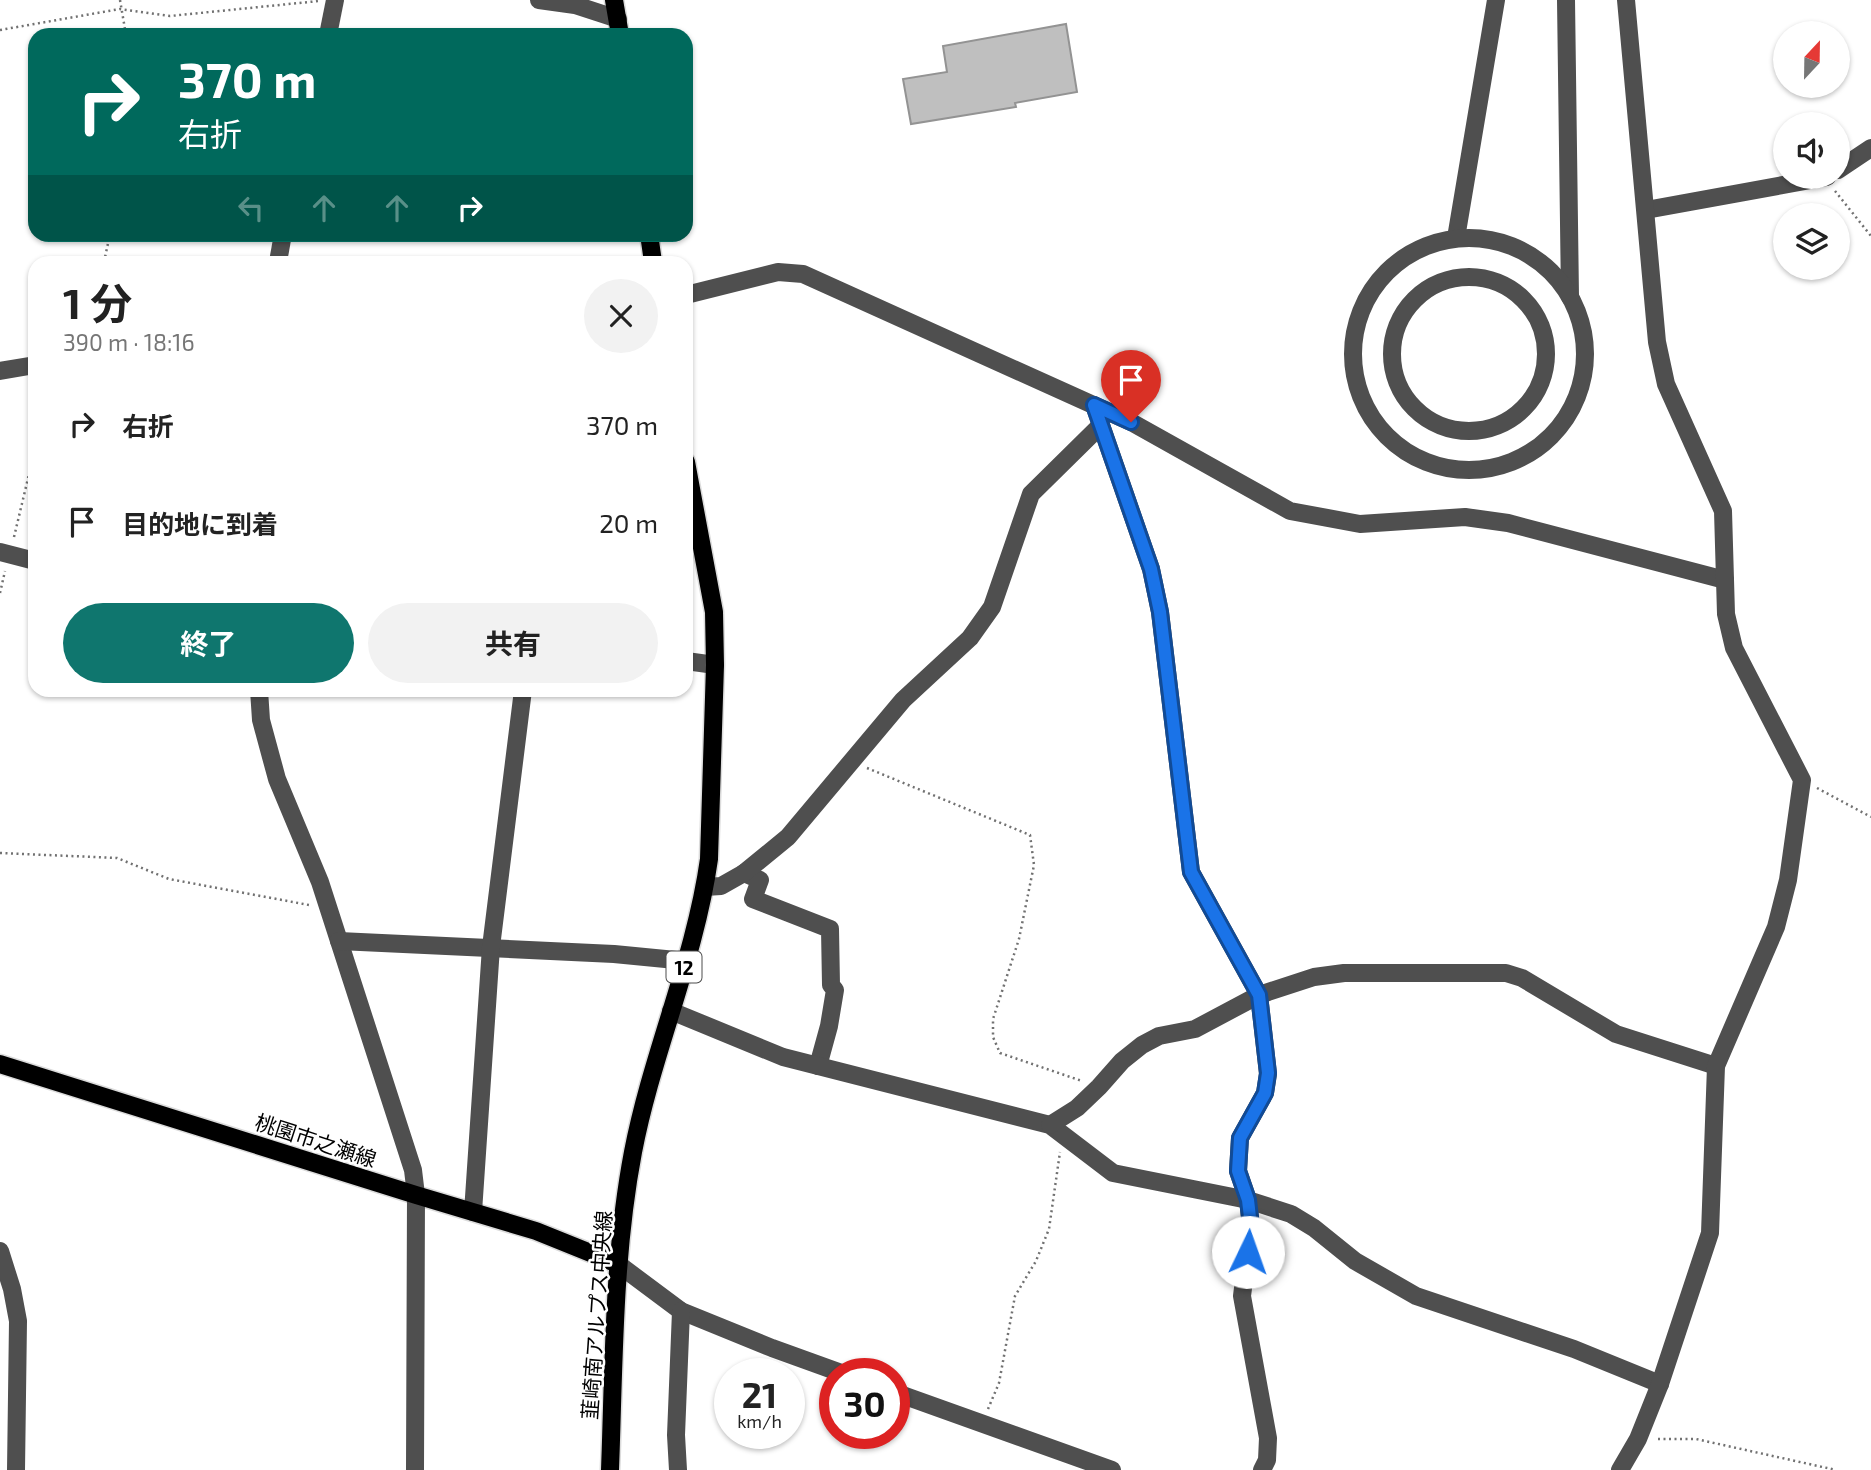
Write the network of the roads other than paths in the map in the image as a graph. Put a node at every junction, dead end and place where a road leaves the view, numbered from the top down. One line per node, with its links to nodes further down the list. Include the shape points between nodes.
1 (335, 0): 8 (street)
2 (539, 0): 7 (street, via 575,5)
3 (614, 0): 7 (main road)
4 (1496, 0): 13 (street)
5 (1566, 0): 15 (street)
6 (1626, 0): 12 (street)
7 (619, 27)
8 (329, 28)
9 (1871, 148): 10 (street)
10 (1850, 162)
11 (1773, 186): 12 (street)
12 (1646, 211): 24 (street, via 1659,353 1674,405 1723,511)
13 (1456, 238): 15 (street, via 1483,238 1534,257); 15 (street, via 1430,244 1385,273 1368,294 1357,319 1353,359 1361,398 1393,442 1415,457 1468,470 1495,467 1520,458 1562,424 1583,375 1585,348)
14 (693, 293): 19 (street, via 778,272 803,274)
15 (1570, 297)
16 (1394, 331): 16 (street, via 1416,297 1432,286 1461,278 1492,280 1526,301 1538,318 1545,337 1544,377 1536,396 1506,423 1487,430 1447,429 1428,420 1400,391 1393,372)
17 (28, 366): 18 (street)
18 (0, 371)
19 (1094, 405): 20 (street); 24 (street, via 1290,511 1360,524 1465,517 1508,523)
20 (1101, 425): 29 (street, via 1031,494 992,607 970,639 903,700 788,837); 34 (street, via 1151,569 1160,612 1191,872)
21 (693, 500): 26 (main road, 韮崎南アルプス中央線 / 12, via 714,612)
22 (5, 553): 23 (street)
23 (28, 559)
24 (1725, 580): 38 (street, via 1734,648 1802,780 1788,880 1776,926)
25 (693, 662): 26 (street)
26 (715, 666): 30 (main road, 韮崎南アルプス中央線 / 12)
27 (259, 697): 31 (street, via 277,779)
28 (522, 697): 32 (street)
29 (744, 873): 30 (street, via 721,886); 37 (street, via 760,880 753,899 830,929 831,985 835,990)
30 (705, 887): 33 (main road, 韮崎南アルプス中央線 / 12)
31 (339, 941): 32 (street); 40 (street, via 414,1170)
32 (491, 947): 33 (street); 42 (street)
33 (686, 961): 35 (main road, 韮崎南アルプス中央線 / 12)
34 (1259, 995): 38 (street, via 1314,977 1344,973 1506,973 1616,1034); 39 (street, via 1195,1029 1159,1036 1142,1045); 41 (street, via 1268,1073 1265,1093 1240,1138 1238,1171)
35 (671, 1012): 37 (street, via 783,1057); 44 (main road, 韮崎南アルプス中央線 / 12, via 633,1153)
36 (0, 1064): 40 (main road, 桃園市之瀬線)
37 (818, 1066): 39 (street)
38 (1716, 1066): 47 (street, via 1710,1233)
39 (1057, 1130): 41 (street, via 1113,1173)
40 (416, 1195): 42 (main road, 桃園市之瀬線); 50 (street)
41 (1248, 1200): 47 (street, via 1291,1214 1355,1261 1416,1296 1574,1349); 54 (street, via 1251,1226 1241,1296 1268,1438)
42 (473, 1212): 44 (main road, 桃園市之瀬線)
43 (0, 1251): 49 (street, via 19,1321)
44 (618, 1264): 45 (street); 51 (main road, 韮崎南アルプス中央線 / 12)
45 (681, 1311): 46 (street); 52 (street)
46 (819, 1365)
47 (1660, 1384): 55 (street)
48 (910, 1398): 53 (street)
49 (16, 1470)
50 (415, 1470)
51 (610, 1470)
52 (678, 1470)
53 (1112, 1470)
54 (1262, 1470)
55 (1620, 1470)

